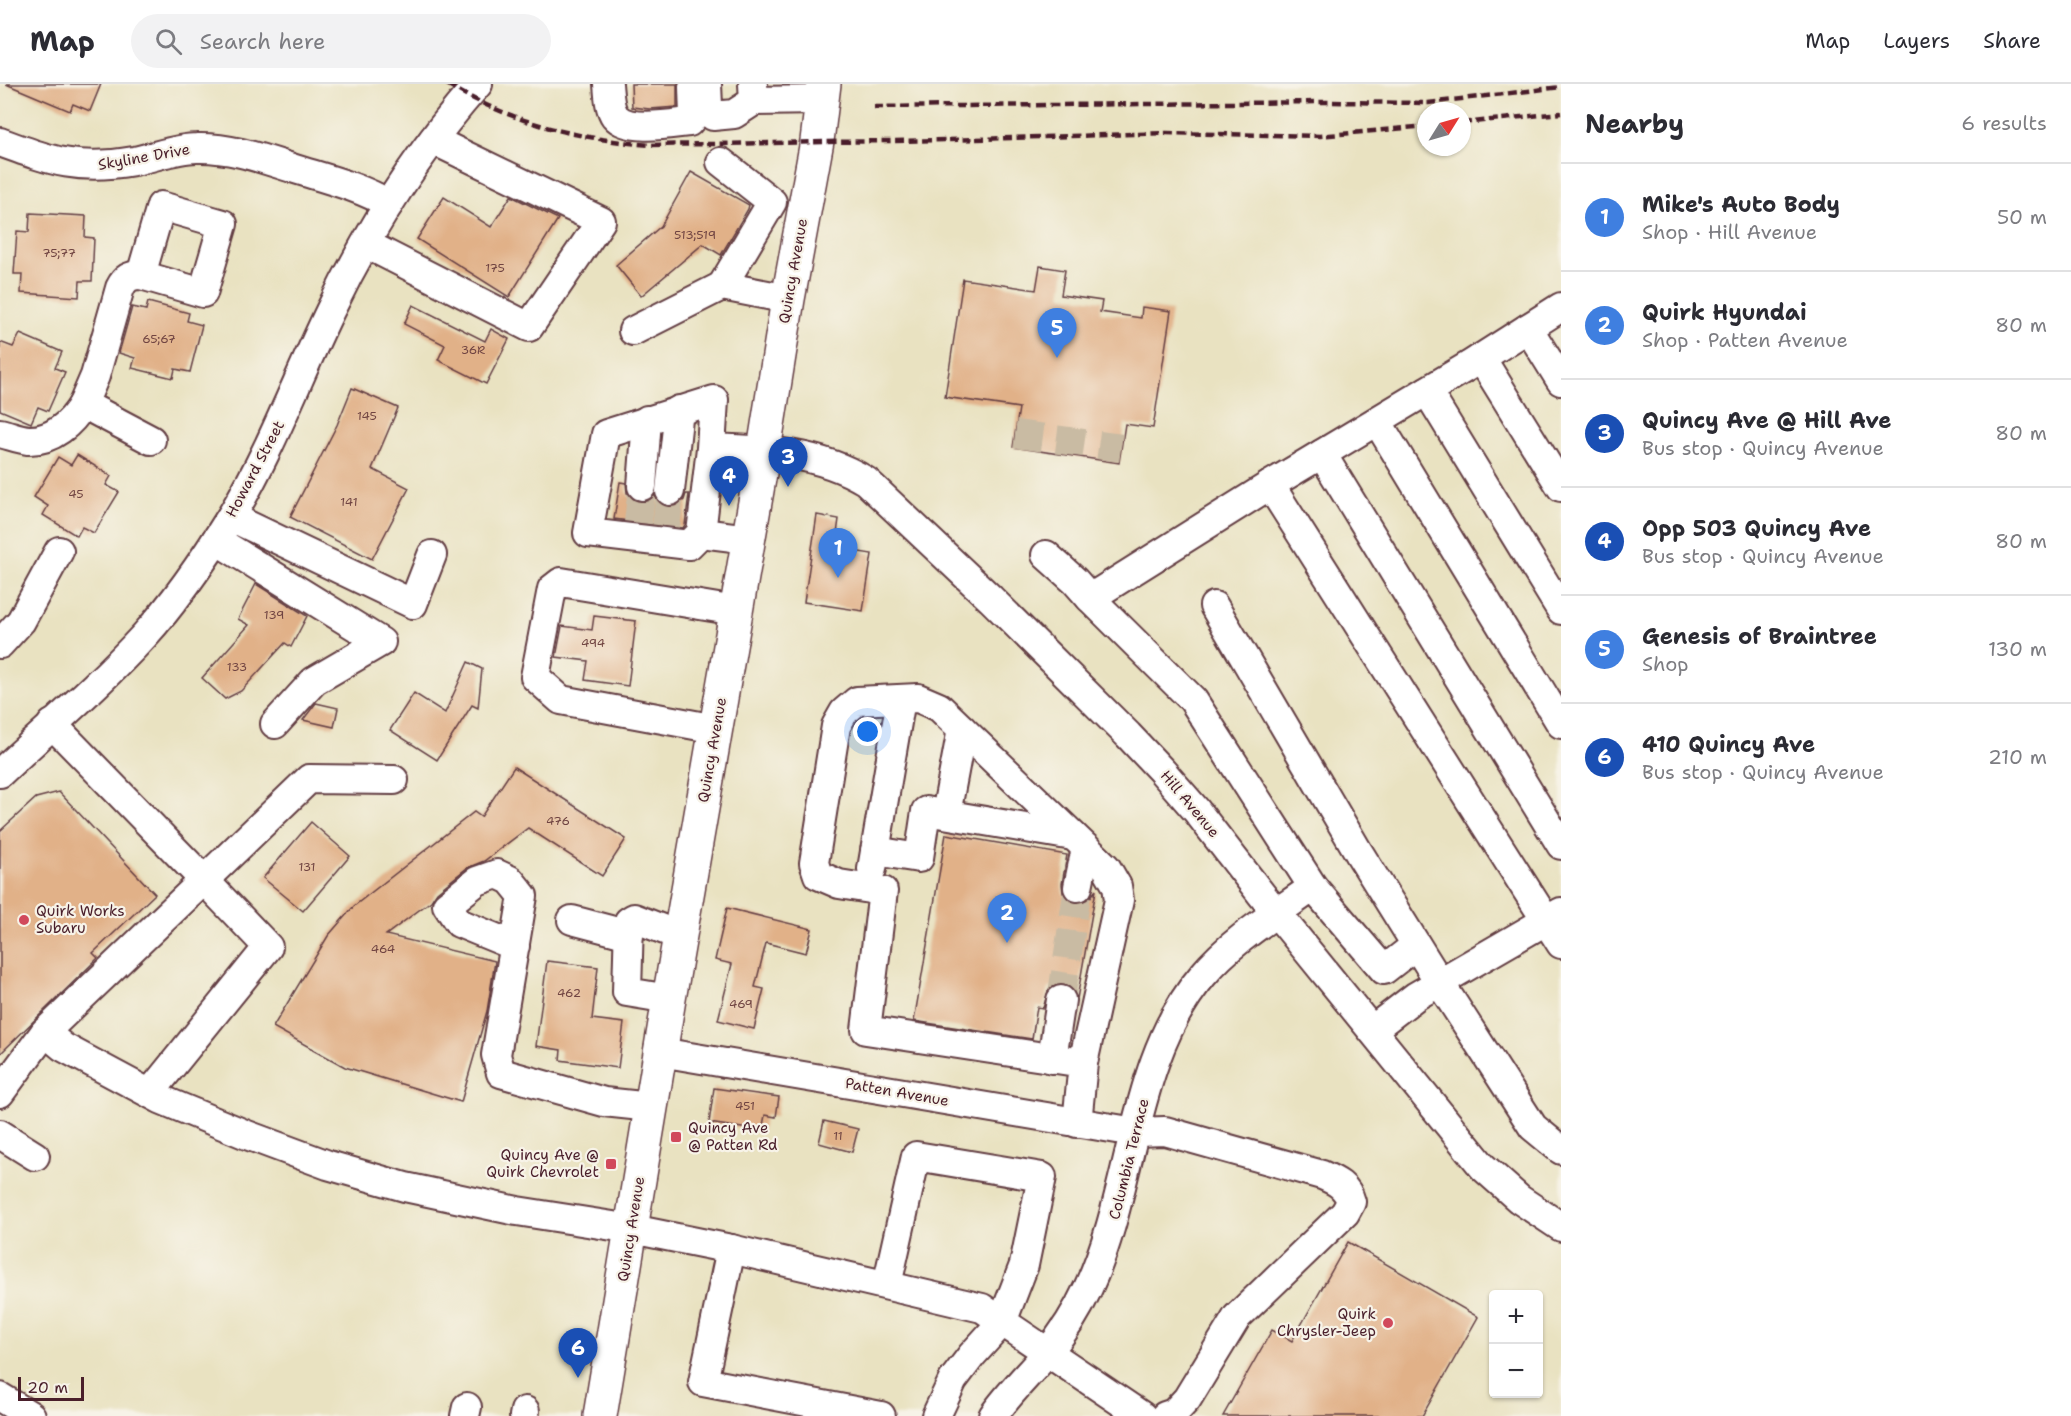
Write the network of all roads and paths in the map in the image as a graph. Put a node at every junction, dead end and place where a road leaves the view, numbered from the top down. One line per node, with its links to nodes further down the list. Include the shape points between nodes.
1 (477, 84): 6 (street, Howard Street)
2 (608, 84): 5 (street, via 616,117 632,126 689,122)
3 (753, 92): 4 (street); 5 (street, via 734,114 713,116)
4 (822, 92): 10 (main road, Quincy Avenue)
5 (700, 96)
6 (441, 130): 11 (street, Howard Street); 12 (street, via 601,221 529,327)
7 (0, 142): 11 (street, Skyline Drive, via 61,163 90,166 194,148 223,149 346,184)
8 (720, 162): 9 (street)
9 (772, 202): 10 (street); 14 (street)
10 (806, 203): 15 (main road, Quincy Avenue)
11 (389, 204): 12 (street, Howard Street)
12 (366, 244): 33 (street, Howard Street, via 331,309 259,465)
13 (141, 275): 22 (street, via 127,278 120,288)
14 (722, 286): 15 (street); 18 (street)
15 (788, 299): 28 (main road, Quincy Avenue)
16 (1561, 307): 17 (street)
17 (1528, 328): 19 (street); 20 (street)
18 (633, 331)
19 (1480, 358): 21 (street); 31 (street)
20 (1561, 381)
21 (1427, 391): 24 (street); 42 (street)
22 (83, 404): 25 (street, via 67,425 46,437 30,440); 26 (street)
23 (662, 415): 27 (street, via 714,400); 32 (street); 34 (street, via 606,434 588,532 650,533 688,545)
24 (1377, 421): 29 (street); 47 (street)
25 (0, 433)
26 (151, 440)
27 (711, 448): 28 (street, Hill Avenue); 34 (street)
28 (764, 450): 35 (main road, Quincy Avenue); 60 (street, Hill Avenue, via 833,463 876,489 1137,744 1196,810)
29 (1322, 453): 30 (street); 54 (street)
30 (1270, 485): 39 (street); 61 (street)
31 (1561, 487)
32 (656, 488)
33 (223, 528): 37 (street, via 413,604); 45 (street, Howard Street, via 150,628); 46 (street, via 381,642 314,681)
34 (702, 533): 35 (street)
35 (749, 539): 41 (main road, Quincy Avenue)
36 (59, 552): 43 (street, via 21,621)
37 (432, 555)
38 (1046, 555): 39 (street)
39 (1090, 598): 58 (street, via 1193,700)
40 (1214, 606): 66 (street)
41 (736, 610): 48 (main road, Quincy Avenue); 48 (street, via 561,582 552,589 535,677 561,700)
42 (1561, 610)
43 (0, 644)
44 (901, 699): 49 (street, via 918,698 939,707); 55 (street); 59 (street, via 856,701 844,712 834,737 814,863 818,875 839,884)
45 (52, 724): 50 (street, Howard Street); 56 (street)
46 (275, 724)
47 (1561, 724)
48 (716, 729): 64 (main road, Quincy Avenue)
49 (962, 729): 52 (street); 53 (street)
50 (0, 773)
51 (394, 780): 56 (street, via 309,780)
52 (946, 813): 53 (street); 55 (street, via 926,811 919,858)
53 (1079, 842): 57 (street); 75 (street, via 1106,867 1117,886 1119,900)
54 (1561, 845)
55 (875, 851): 59 (street)
56 (204, 880): 72 (street); 77 (street, via 268,946)
57 (1078, 886)
58 (1313, 886): 60 (street, Columbia Terrace); 66 (street, via 1384,970)
59 (868, 889): 74 (street, via 883,891 866,1030)
60 (1276, 913): 71 (street, Hill Avenue); 80 (street, Columbia Terrace, via 1214,962 1182,1004 1160,1050)
61 (1554, 916): 65 (street); 68 (street)
62 (572, 921): 63 (street)
63 (629, 935): 64 (street, via 629,921 634,918); 69 (street, via 627,992)
64 (680, 936): 69 (main road, Quincy Avenue)
65 (1561, 944)
66 (1416, 945): 68 (street)
67 (515, 946): 78 (street, via 496,1055 501,1073 604,1102)
68 (1440, 983): 71 (street); 82 (street, via 1533,1127)
69 (669, 999): 73 (main road, Quincy Avenue)
70 (1061, 1000): 74 (street)
71 (1372, 1030): 84 (street, Hill Avenue, via 1488,1173)
72 (45, 1032): 76 (street); 77 (street, via 63,1047)
73 (660, 1052): 78 (main road, Quincy Avenue); 79 (street, Patten Avenue)
74 (1052, 1059): 75 (street)
75 (1083, 1063): 79 (street)
76 (0, 1093)
77 (150, 1093): 85 (street, via 328,1165 405,1187 517,1211)
78 (651, 1107): 85 (main road, Quincy Avenue)
79 (1077, 1123): 80 (street, Patten Avenue)
80 (1135, 1132): 89 (street, Columbia Terrace, via 1100,1261 1074,1314); 97 (street, Patten Avenue, via 1165,1131 1322,1175 1340,1183 1351,1202 1345,1213 1237,1317 1187,1400)
81 (0, 1134): 83 (street)
82 (1561, 1150)
83 (35, 1156)
84 (1561, 1227)
85 (632, 1229): 86 (street); 92 (main road, Quincy Avenue)
86 (731, 1249): 87 (street); 93 (street, via 703,1382)
87 (887, 1285): 88 (street, via 982,1308); 88 (street, via 916,1156 1042,1177 1024,1265)
88 (1002, 1322): 89 (street); 94 (street, via 953,1380)
89 (1048, 1352): 95 (street, Columbia Terrace); 96 (street)
90 (0, 1396): 91 (street)
91 (31, 1416)
92 (600, 1416)
93 (881, 1416)
94 (936, 1416)
95 (993, 1416)
96 (1142, 1416)
97 (1165, 1416)

